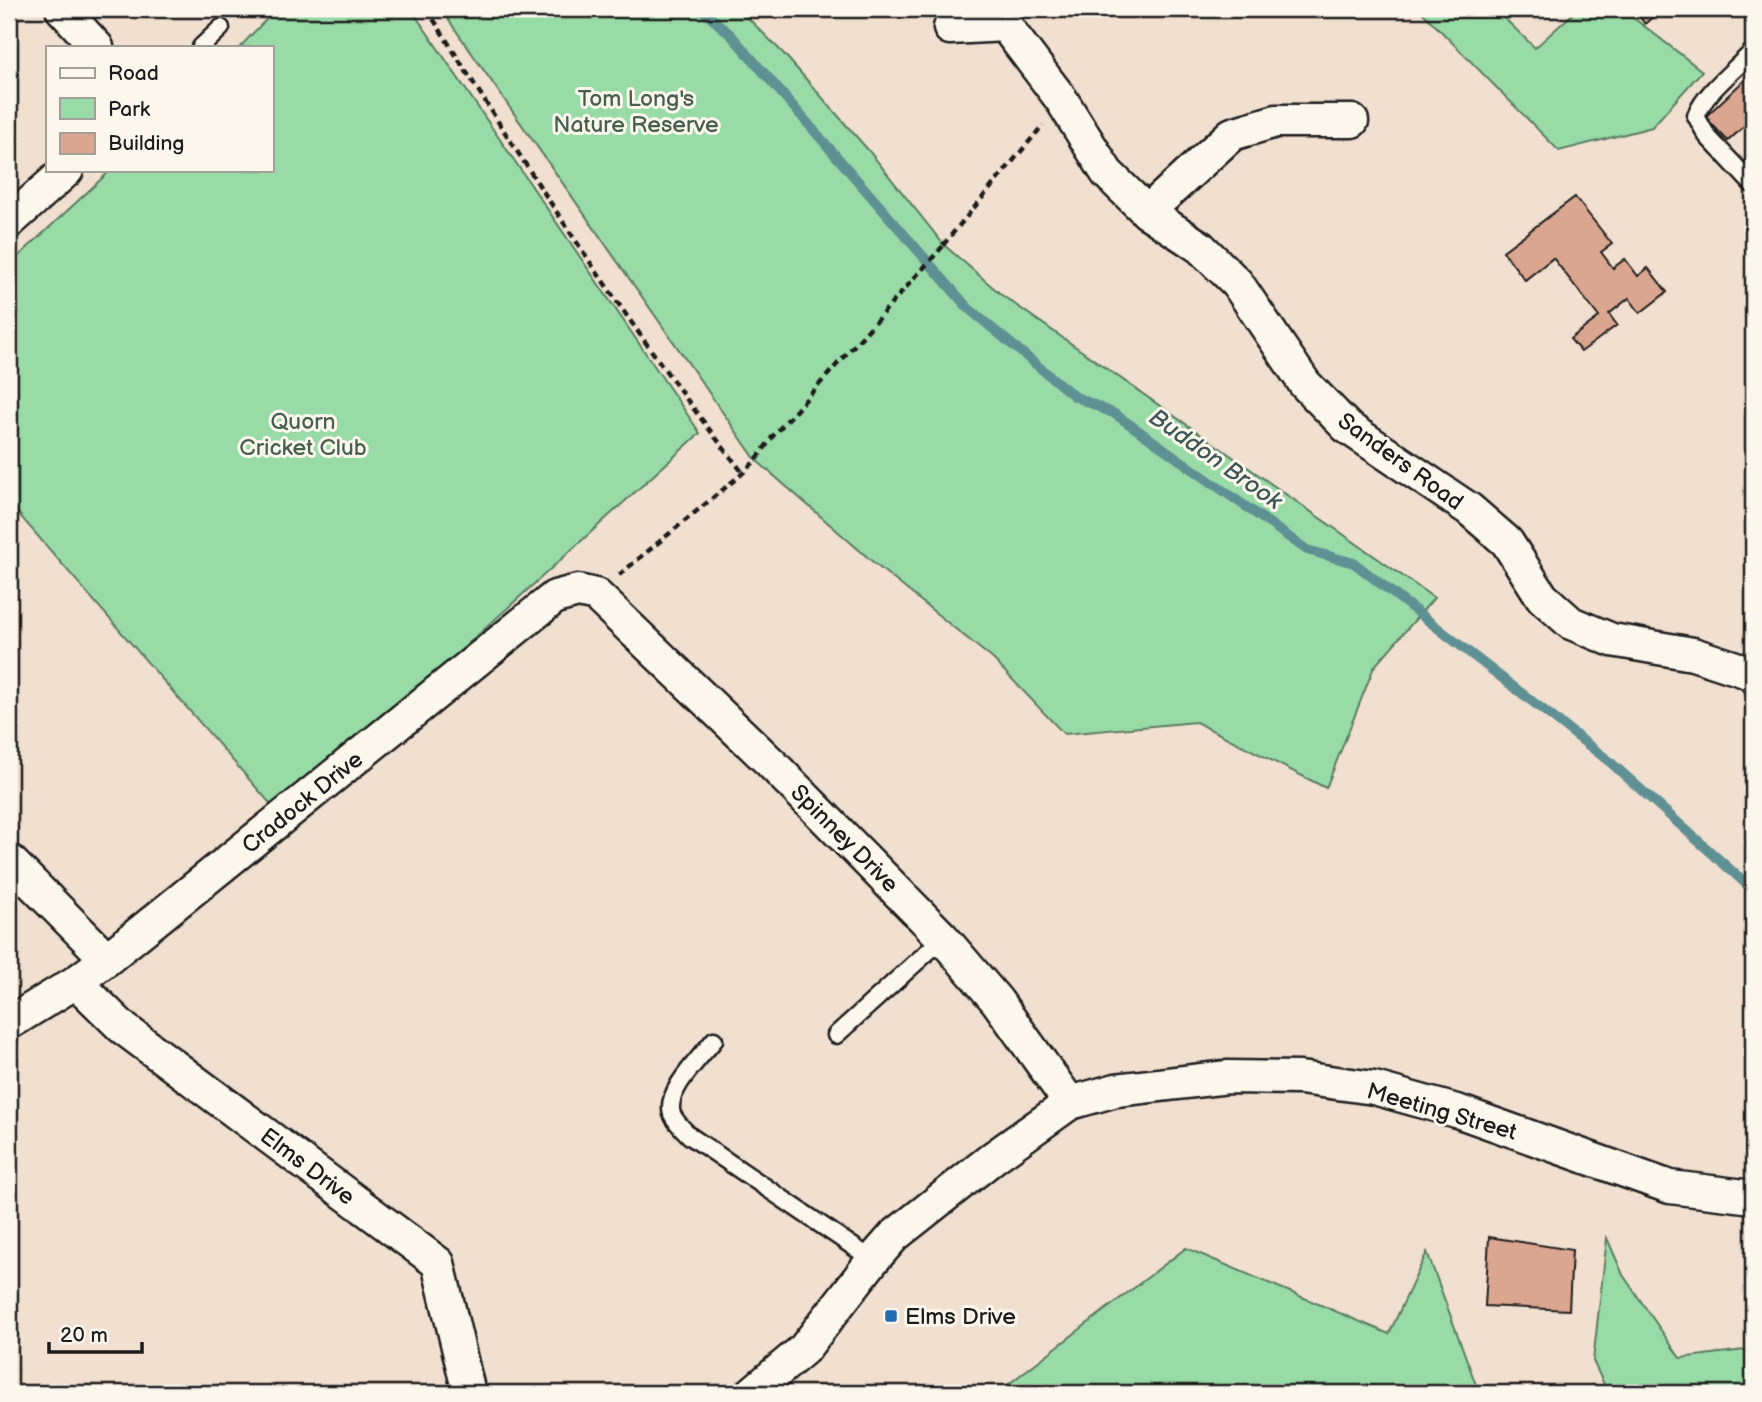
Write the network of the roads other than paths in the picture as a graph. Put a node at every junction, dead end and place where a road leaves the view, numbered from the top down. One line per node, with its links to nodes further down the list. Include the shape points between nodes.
1 (62, 9): 5 (street)
2 (1008, 17): 4 (street, Sanders Road); 11 (street, Sanders Road, via 1107,173)
3 (221, 28): 6 (lane)
4 (950, 28)
5 (96, 46)
6 (202, 46)
7 (1753, 51): 10 (lane, via 1710,94 1696,116 1707,136)
8 (1352, 121): 11 (street, via 1276,121 1233,134)
9 (65, 172): 12 (street)
10 (1753, 185)
11 (1147, 212): 14 (street, Sanders Road, via 1200,247 1237,283 1305,384 1347,427 1469,509 1507,542 1542,597 1571,623 1612,640 1693,654)
12 (9, 222)
13 (596, 595): 16 (street, Spinney Drive, via 771,763); 17 (street, Cradock Drive, via 578,592 555,597)
14 (1753, 676)
15 (9, 860): 17 (street)
16 (943, 938): 20 (lane); 22 (street, Spinney Drive, via 997,1001)
17 (107, 959): 18 (street, Cradock Drive)
18 (76, 982): 19 (street, Cradock Drive); 25 (street, Elms Drive, via 123,1028 438,1263)
19 (9, 1023)
20 (836, 1035)
21 (714, 1041): 24 (lane, via 670,1101 677,1123)
22 (1070, 1103): 23 (street, Meeting Street, via 1116,1090 1228,1077 1300,1078 1374,1087 1460,1112 1670,1187); 24 (street, Meeting Street, via 894,1236)
23 (1753, 1197)
24 (873, 1260): 26 (street, Meeting Street, via 804,1349)
25 (469, 1393)
26 (752, 1393)

